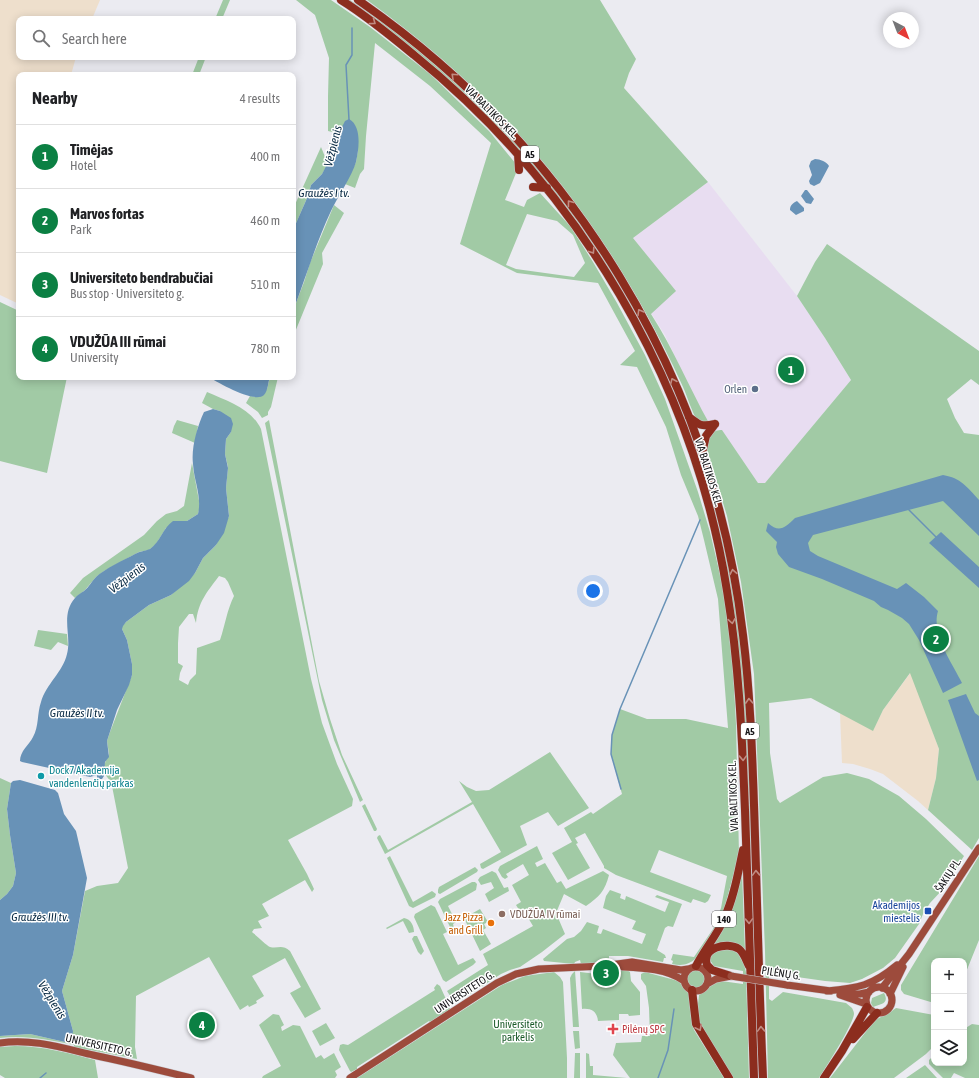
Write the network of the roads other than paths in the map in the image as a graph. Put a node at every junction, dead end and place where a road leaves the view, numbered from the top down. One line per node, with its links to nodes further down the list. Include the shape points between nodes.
1 (341, 0): 3 (highway, VIA BALTIKOS KEL. / A5, one-way to 3, via 386,32 441,78)
2 (358, 0): 7 (highway, VIA BALTIKOS KEL. / A5, one-way to 2, via 646,322 592,233 555,183 473,94 429,54)
3 (518, 154): 4 (highway); 6 (highway, VIA BALTIKOS KEL. / A5)
4 (519, 170)
5 (533, 187): 6 (highway)
6 (547, 188): 9 (highway, VIA BALTIKOS KEL. / A5, one-way to 9, via 590,248 639,331 678,415 707,500 720,552 734,638 741,712)
7 (688, 416): 8 (highway, VIA BALTIKOS KEL. / A5); 8 (highway, via 701,426 714,424 706,436)
8 (701, 454): 28 (highway, VIA BALTIKOS KEL. / A5, one-way to 8, via 752,768 743,634 737,592 720,515)
9 (746, 840): 13 (highway, 140, via 725,917); 14 (highway, VIA BALTIKOS KEL. / A5, one-way to 14)
10 (979, 848): 11 (main road, ŠAKIŲ PL.)
11 (909, 954): 19 (main road, ŠAKIŲ PL.); 21 (main road, via 873,982 850,989); 23 (main road, ŠAKIŲ PL.)
12 (603, 966): 13 (main road, UNIVERSITETO G., via 638,962 681,970); 17 (main road, UNIVERSITETO G., via 665,972); 30 (main road, UNIVERSITETO G., via 539,969 516,974 497,983)
13 (692, 968): 15 (main road, via 700,967); 17 (main road, via 684,974)
14 (750, 968): 16 (highway, via 738,949 730,945 716,947 706,957 707,965 712,970); 32 (highway, VIA BALTIKOS KEL. / A5)
15 (706, 972): 16 (main road, PILĖNŲ G.); 18 (main road)
16 (731, 976): 18 (main road, PILĖNŲ G.); 21 (main road, PILĖNŲ G., bridge)
17 (684, 981): 20 (main road, via 686,987)
18 (707, 984): 20 (main road, via 699,991)
19 (882, 988): 22 (main road); 23 (main road)
20 (692, 990): 31 (highway, one-way to 31, via 696,1024)
21 (827, 991): 22 (main road, PILĖNŲ G., via 860,994); 24 (main road, PILĖNŲ G.)
22 (869, 992): 24 (main road, via 866,998)
23 (890, 994): 25 (main road, via 890,1006 886,1011)
24 (867, 1005): 25 (main road); 27 (highway)
25 (878, 1013): 27 (highway)
26 (0, 1043): 29 (main road, UNIVERSITETO G., via 48,1045)
27 (842, 1052): 35 (highway)
28 (763, 1068): 33 (highway, VIA BALTIKOS KEL. / A5); 34 (highway)
29 (191, 1078)
30 (350, 1078)
31 (729, 1078)
32 (754, 1078)
33 (763, 1078)
34 (766, 1078)
35 (824, 1078)

